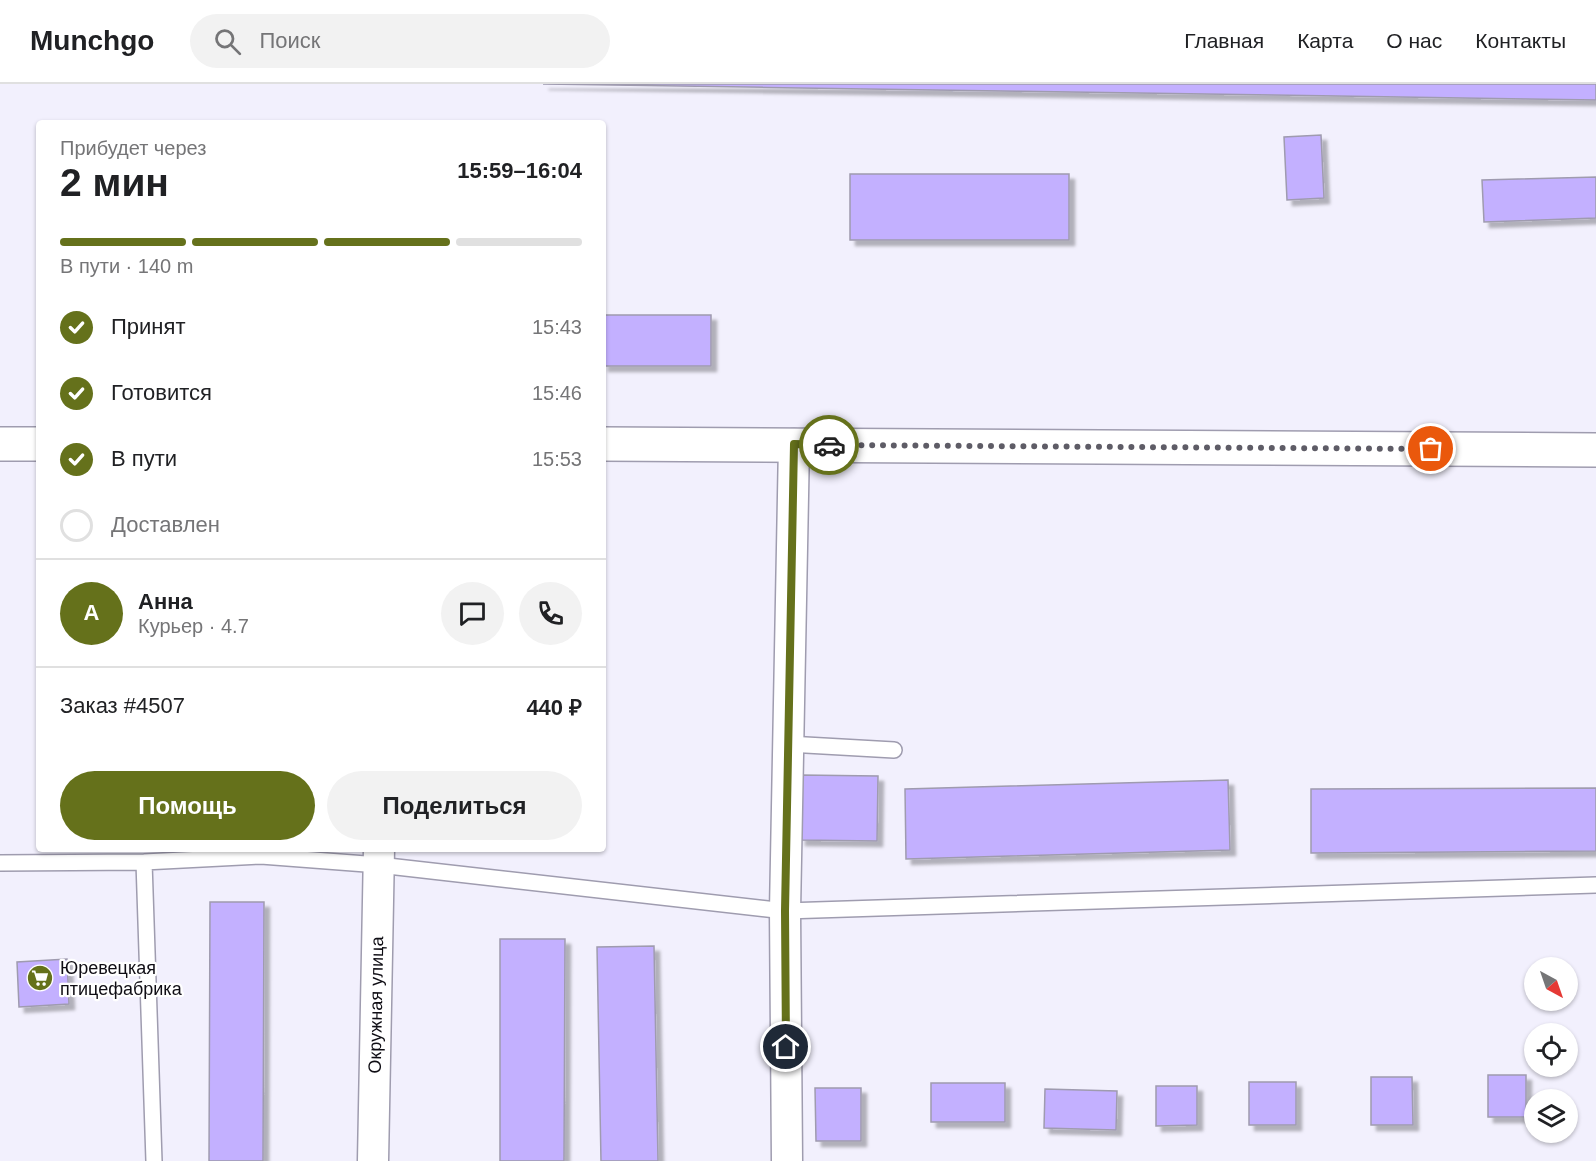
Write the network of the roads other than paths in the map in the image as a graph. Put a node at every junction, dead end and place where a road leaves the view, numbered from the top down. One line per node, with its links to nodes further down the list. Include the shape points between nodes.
1 (0, 444): 2 (street)
2 (36, 444)
3 (606, 444): 4 (street)
4 (794, 444): 5 (street); 6 (street)
5 (1596, 450)
6 (788, 744): 7 (lane); 12 (street)
7 (894, 750)
8 (379, 857): 9 (lane, via 261,856); 12 (lane); 14 (street, Окружная улица)
9 (144, 862): 10 (lane); 13 (lane)
10 (0, 863)
11 (1596, 885): 12 (lane)
12 (785, 911): 15 (street)
13 (154, 1161)
14 (373, 1161)
15 (787, 1161)

